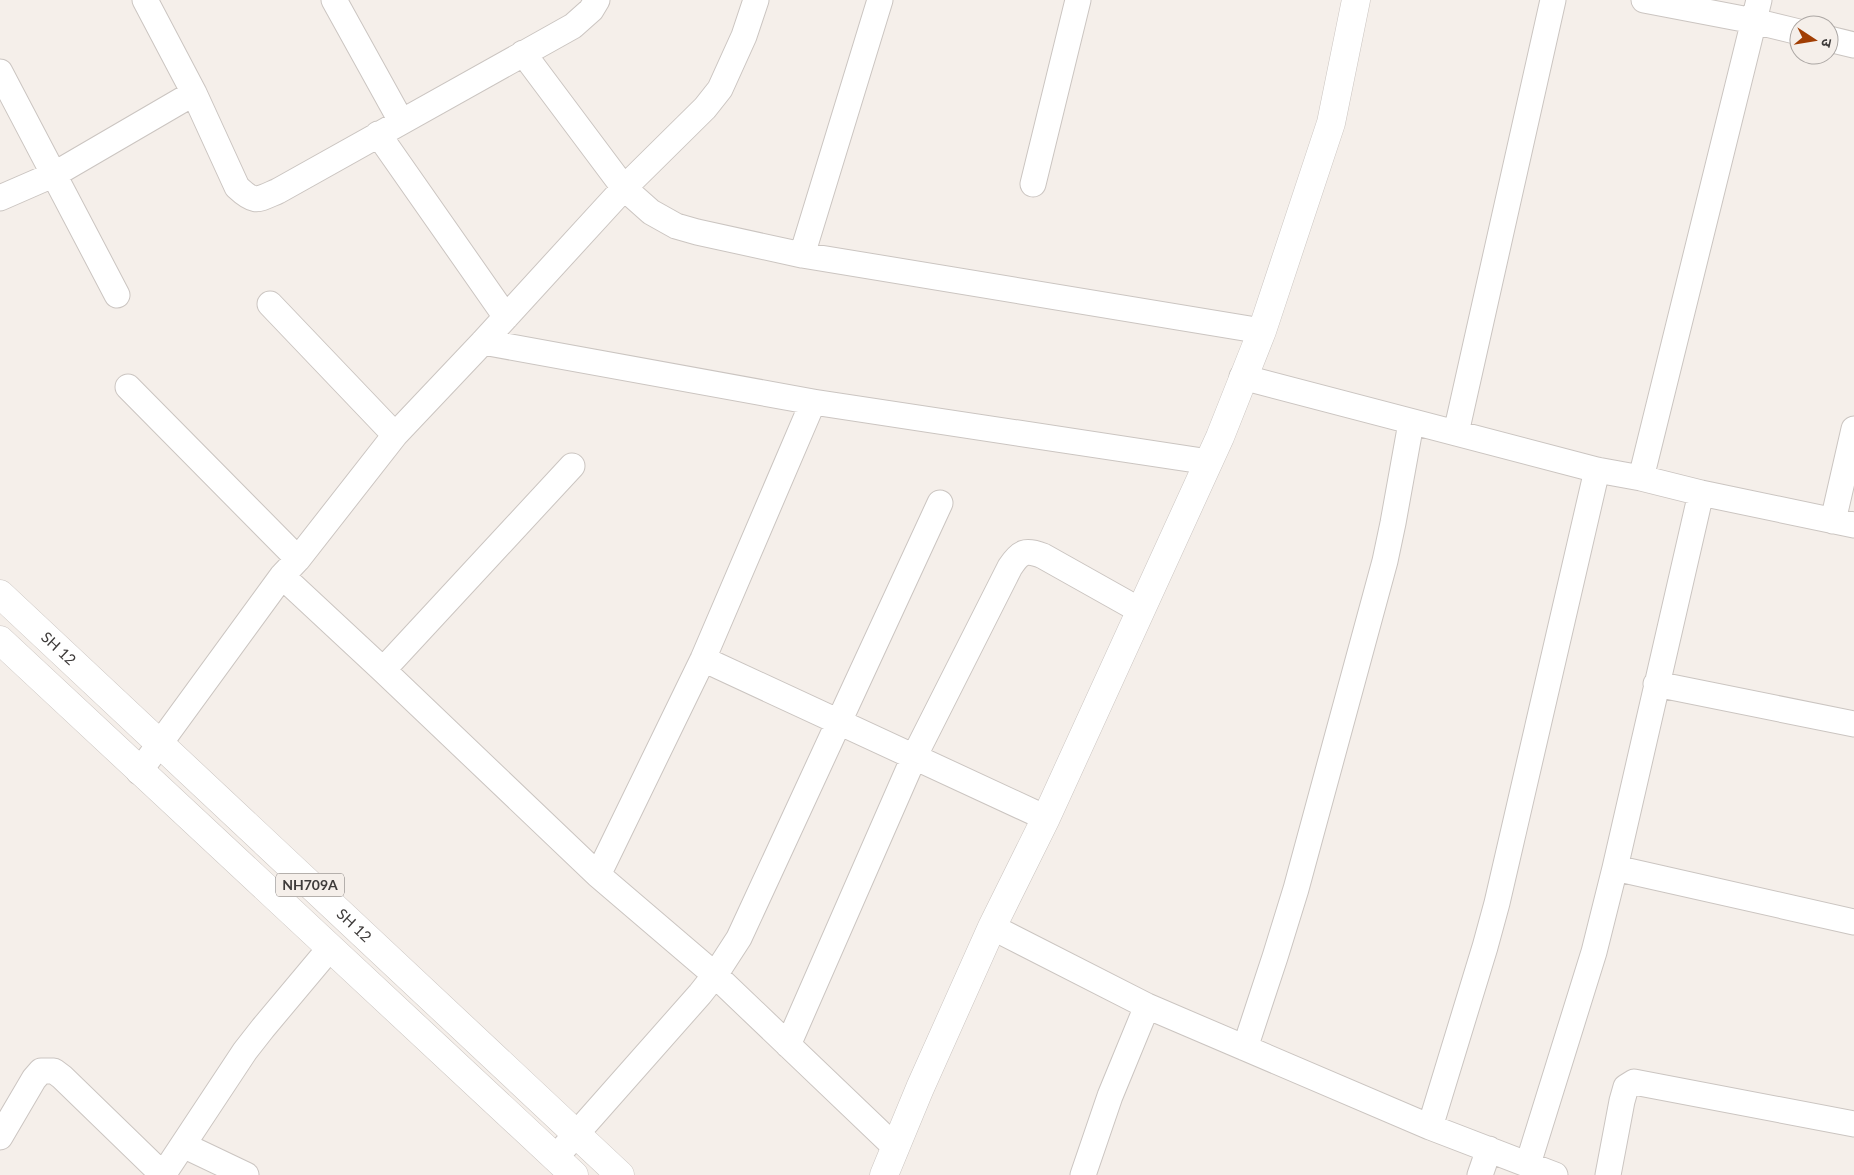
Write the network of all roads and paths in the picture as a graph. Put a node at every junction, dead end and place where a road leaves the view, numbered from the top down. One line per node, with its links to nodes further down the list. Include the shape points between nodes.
1 (145, 0): 16 (street)
2 (334, 0): 17 (street)
3 (756, 0): 21 (street, via 720,89)
4 (880, 0): 23 (street)
5 (1078, 0): 20 (street)
6 (1356, 0): 27 (main road, via 1331,123)
7 (1553, 0): 34 (street)
8 (1644, 0): 10 (street)
9 (590, 3): 14 (street, via 573,26)
10 (1757, 11): 11 (street); 39 (street)
11 (1789, 27)
12 (1839, 41): 13 (street)
13 (1854, 45)
14 (523, 54): 17 (street); 21 (street)
15 (0, 72): 19 (street)
16 (194, 93): 18 (street, via 237,187 249,198 260,199 278,191); 19 (street)
17 (401, 121): 18 (street)
18 (378, 134): 26 (street)
19 (55, 174): 22 (street); 24 (street)
20 (1033, 184)
21 (624, 188): 23 (street, via 651,212 676,226); 26 (street)
22 (0, 198)
23 (802, 255): 27 (street)
24 (117, 295)
25 (270, 304): 35 (street)
26 (506, 317): 28 (street)
27 (1262, 331): 29 (main road)
28 (483, 342): 31 (street); 35 (street)
29 (1242, 378): 32 (street); 36 (main road)
30 (128, 387): 43 (street)
31 (813, 402): 36 (street); 47 (street)
32 (1411, 423): 34 (street); 64 (street, via 1384,561 1296,889)
33 (1854, 429): 42 (street)
34 (1456, 433): 38 (street)
35 (395, 434): 43 (street)
36 (1209, 462): 45 (main road)
37 (572, 466): 48 (street)
38 (1596, 470): 39 (street); 66 (street, via 1497,903)
39 (1640, 478): 40 (street)
40 (1701, 493): 42 (street); 49 (street)
41 (940, 503): 50 (street)
42 (1843, 523)
43 (290, 568): 48 (street); 52 (street)
44 (0, 594): 52 (main road, SH 12 / NH709A)
45 (1141, 611): 53 (street, via 1043,556 1031,551 1018,555); 55 (main road)
46 (0, 640): 54 (main road, NH709A)
47 (703, 659): 50 (street); 57 (street)
48 (383, 670): 57 (street)
49 (1656, 684): 51 (street); 56 (street)
50 (839, 722): 53 (street); 61 (street, via 739,938)
51 (1854, 724)
52 (160, 744): 54 (street); 67 (main road, SH 12 / NH709A)
53 (914, 757): 55 (street); 63 (street)
54 (139, 772): 60 (main road, NH709A)
55 (1046, 818): 59 (main road)
56 (1615, 868): 58 (street); 72 (street, via 1594,952)
57 (598, 875): 61 (street)
58 (1854, 922)
59 (992, 927): 62 (street); 70 (main road)
60 (330, 948): 69 (street, via 245,1052); 73 (main road, NH709A)
61 (715, 975): 63 (street); 67 (street)
62 (1147, 1006): 64 (street); 78 (street, via 1110,1096)
63 (788, 1045): 70 (street)
64 (1245, 1048): 66 (street)
65 (1854, 1124): 81 (street, via 1634,1082 1626,1087 1622,1101)
66 (1430, 1127): 71 (street)
67 (576, 1134): 73 (street); 76 (main road, SH 12 / NH709A)
68 (0, 1137): 74 (street, via 34,1079 41,1071 54,1071)
69 (183, 1145): 74 (street); 75 (street)
70 (895, 1147): 77 (main road)
71 (1489, 1149): 72 (street); 79 (street)
72 (1528, 1164): 80 (street)
73 (565, 1166)
74 (163, 1175)
75 (246, 1175)
76 (620, 1175)
77 (884, 1175)
78 (1083, 1175)
79 (1480, 1175)
80 (1555, 1175)
81 (1608, 1175)

